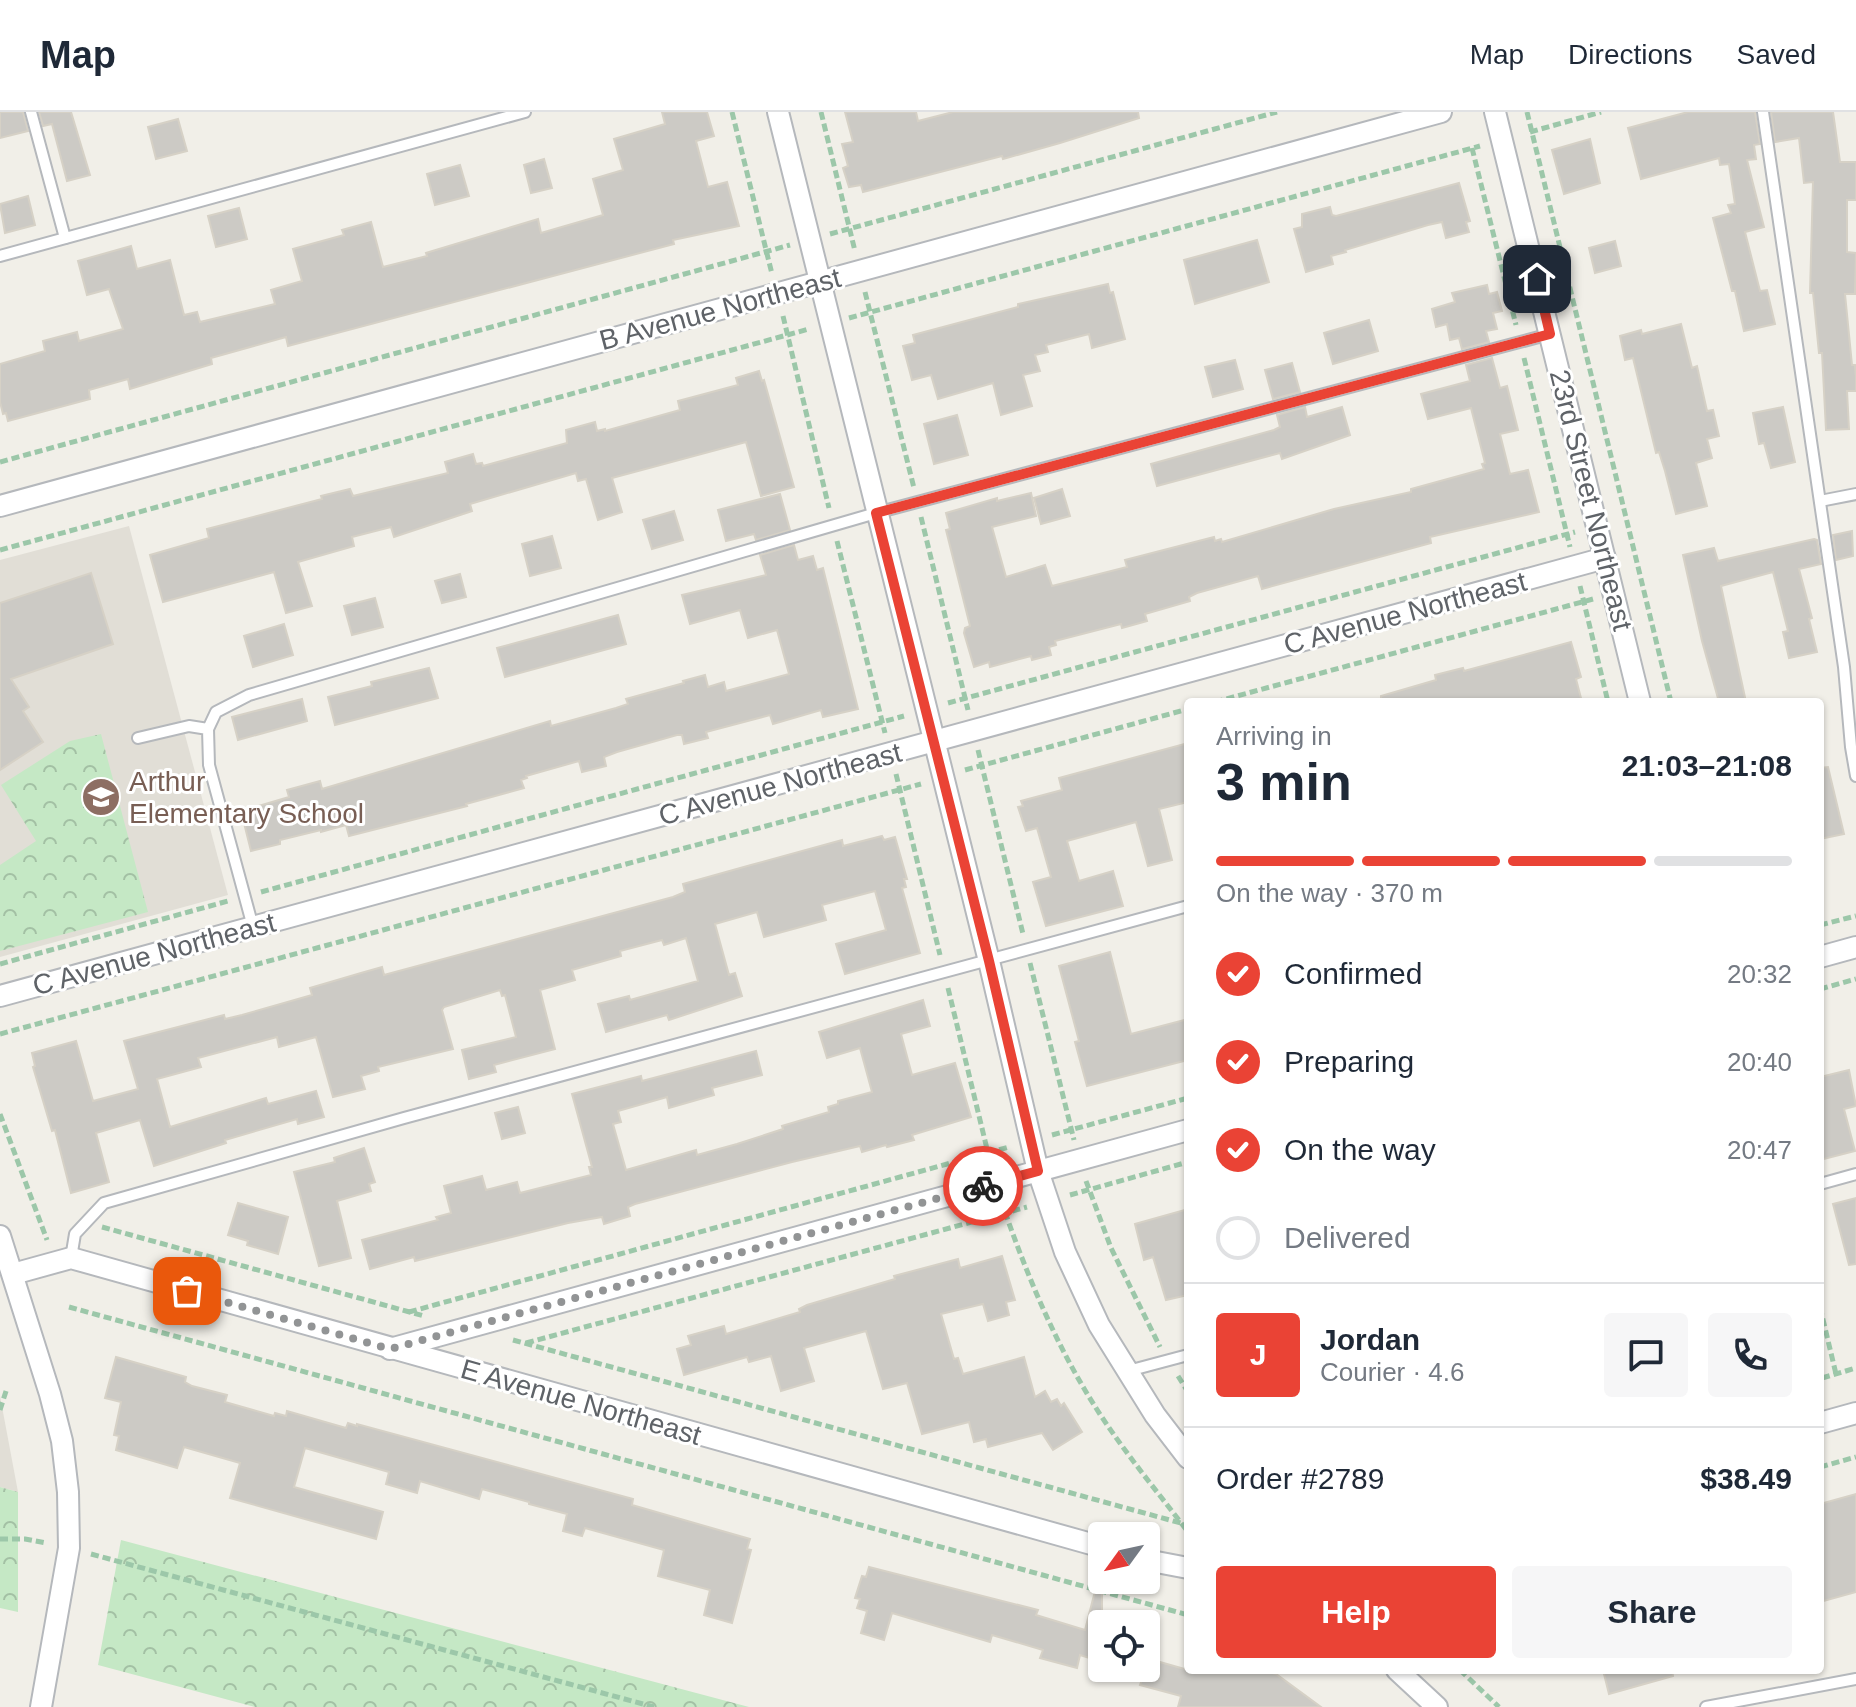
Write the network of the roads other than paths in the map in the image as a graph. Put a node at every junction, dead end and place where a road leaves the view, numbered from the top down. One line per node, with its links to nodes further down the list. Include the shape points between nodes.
1 (31, 112): 7 (lane)
2 (525, 112): 7 (lane)
3 (778, 112): 9 (street)
4 (1441, 112): 9 (street, B Avenue Northeast)
5 (1495, 112): 10 (street, 23rd Street Northeast)
6 (1763, 112): 12 (lane)
7 (65, 238): 8 (lane)
8 (0, 256)
9 (819, 281): 13 (street, B Avenue Northeast); 14 (street)
10 (1550, 334): 14 (lane); 15 (street, 23rd Street Northeast)
11 (1856, 494): 12 (lane)
12 (1820, 501): 20 (lane)
13 (0, 506)
14 (876, 513): 17 (lane, via 249,695 216,712); 19 (street)
15 (1605, 558): 16 (street, 23rd Street Northeast); 19 (street, C Avenue Northeast)
16 (1639, 698)
17 (208, 729): 18 (lane, via 189,726); 22 (lane, via 209,765)
18 (138, 738)
19 (933, 743): 22 (street, C Avenue Northeast); 25 (street)
20 (1856, 776)
21 (1184, 907): 25 (lane)
22 (253, 927): 26 (street, C Avenue Northeast)
23 (1856, 947): 24 (street)
24 (1824, 956)
25 (989, 961): 28 (street); 32 (lane, via 104,1203 75,1234)
26 (0, 996)
27 (1184, 1131): 28 (street)
28 (1038, 1171): 34 (street); 36 (street, via 1065,1252 1099,1325)
29 (1856, 1174): 30 (lane)
30 (1824, 1183)
31 (0, 1236): 33 (street)
32 (71, 1258): 33 (street); 34 (street, E Avenue Northeast)
33 (13, 1274): 45 (street, via 53,1405 68,1492 69,1548)
34 (390, 1349): 40 (street, E Avenue Northeast)
35 (1184, 1356): 36 (lane)
36 (1128, 1371): 39 (street)
37 (1856, 1413): 38 (street)
38 (1824, 1422)
39 (1184, 1453)
40 (1088, 1543)
41 (1160, 1563): 42 (street)
42 (1184, 1567)
43 (1401, 1674): 46 (street)
44 (1856, 1679): 47 (lane)
45 (41, 1707)
46 (1437, 1707)
47 (1706, 1707)

